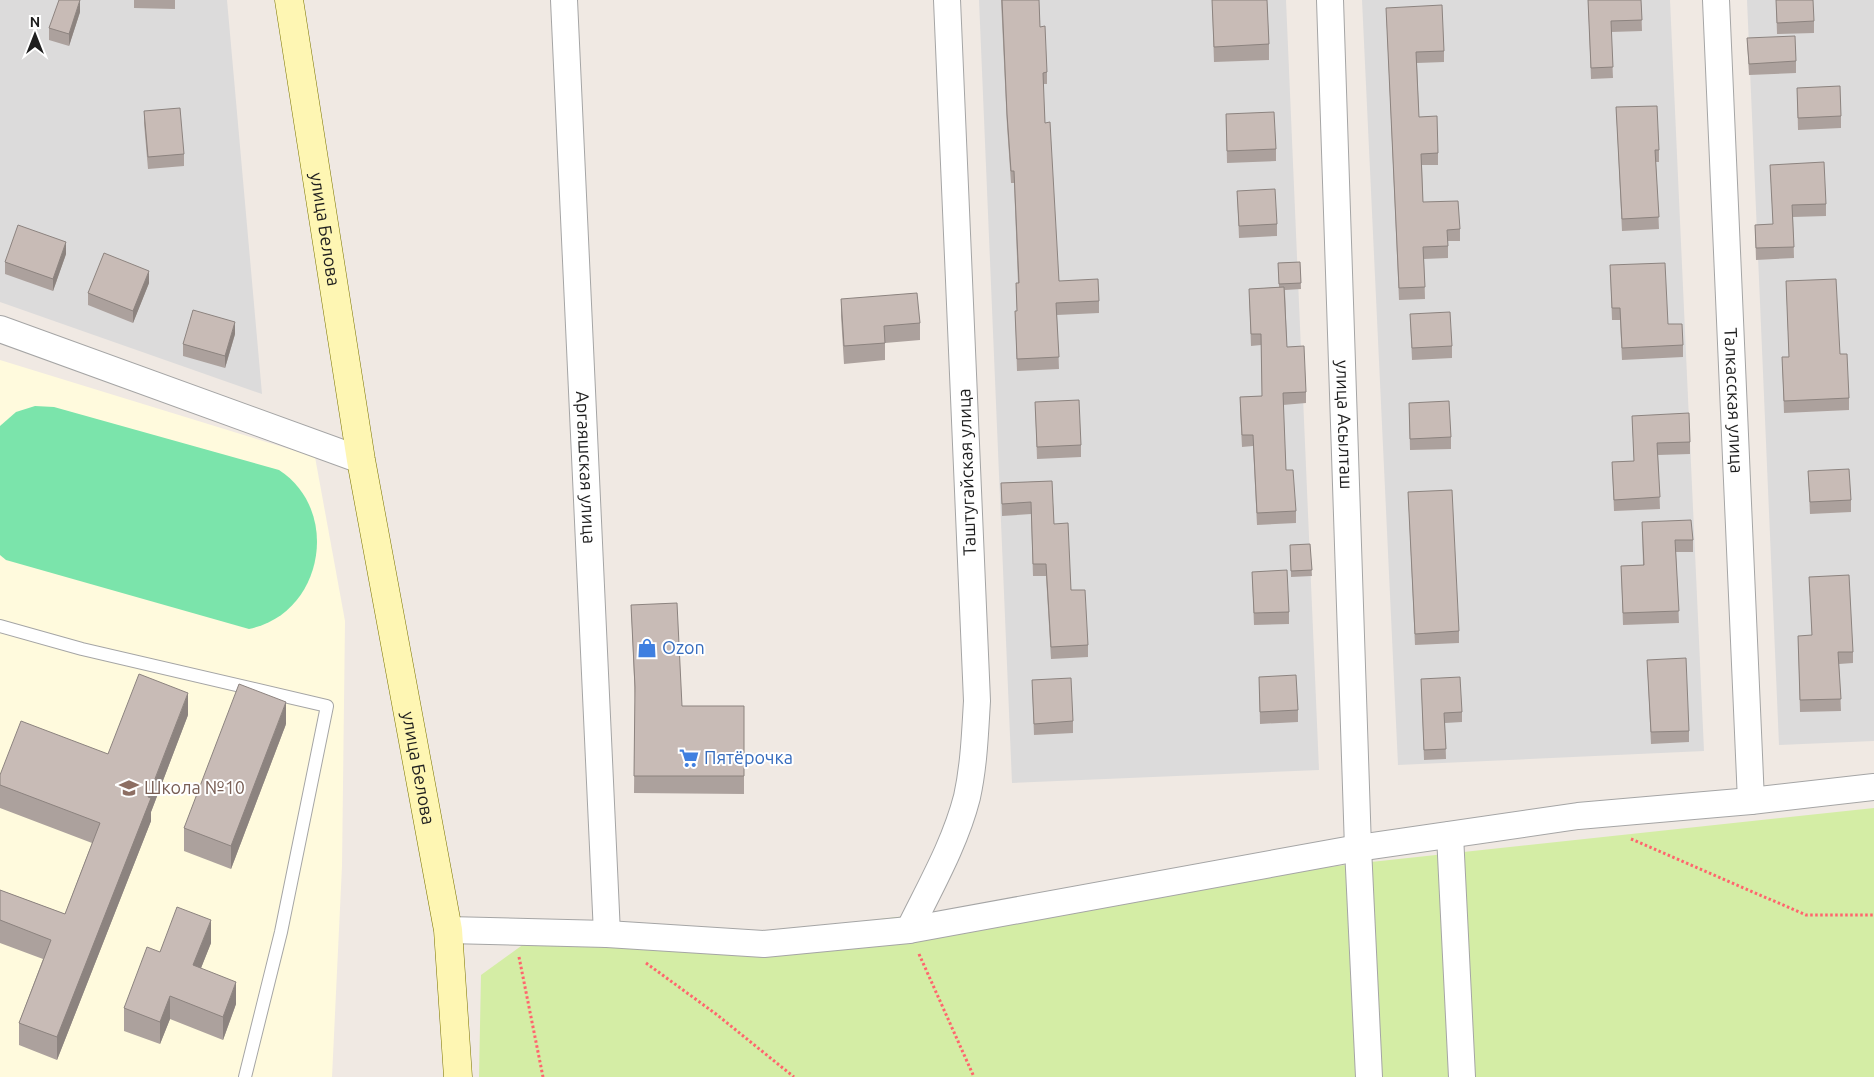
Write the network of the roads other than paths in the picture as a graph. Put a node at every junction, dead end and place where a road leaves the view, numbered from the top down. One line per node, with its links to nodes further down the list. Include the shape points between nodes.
1 (290, 0): 7 (main road, улица Белова)
2 (564, 0): 15 (street, Аргаяшская улица)
3 (947, 0): 14 (street, Таштугайская улица, via 975,750 966,798 948,851)
4 (1330, 0): 12 (street, улица Асылташ)
5 (1716, 0): 10 (street, Талкасская улица)
6 (0, 329): 7 (street)
7 (361, 460): 13 (main road, улица Белова)
8 (0, 626): 16 (lane, via 82,649 327,706 281,932)
9 (1874, 787): 10 (street)
10 (1751, 801): 11 (street, via 1578,816)
11 (1450, 835): 12 (street); 19 (street)
12 (1358, 848): 14 (street); 18 (street, улица Асылташ)
13 (448, 930): 15 (street); 17 (main road, улица Белова)
14 (909, 930): 15 (street, via 764,944)
15 (607, 934)
16 (245, 1077)
17 (458, 1077)
18 (1369, 1077)
19 (1462, 1077)

